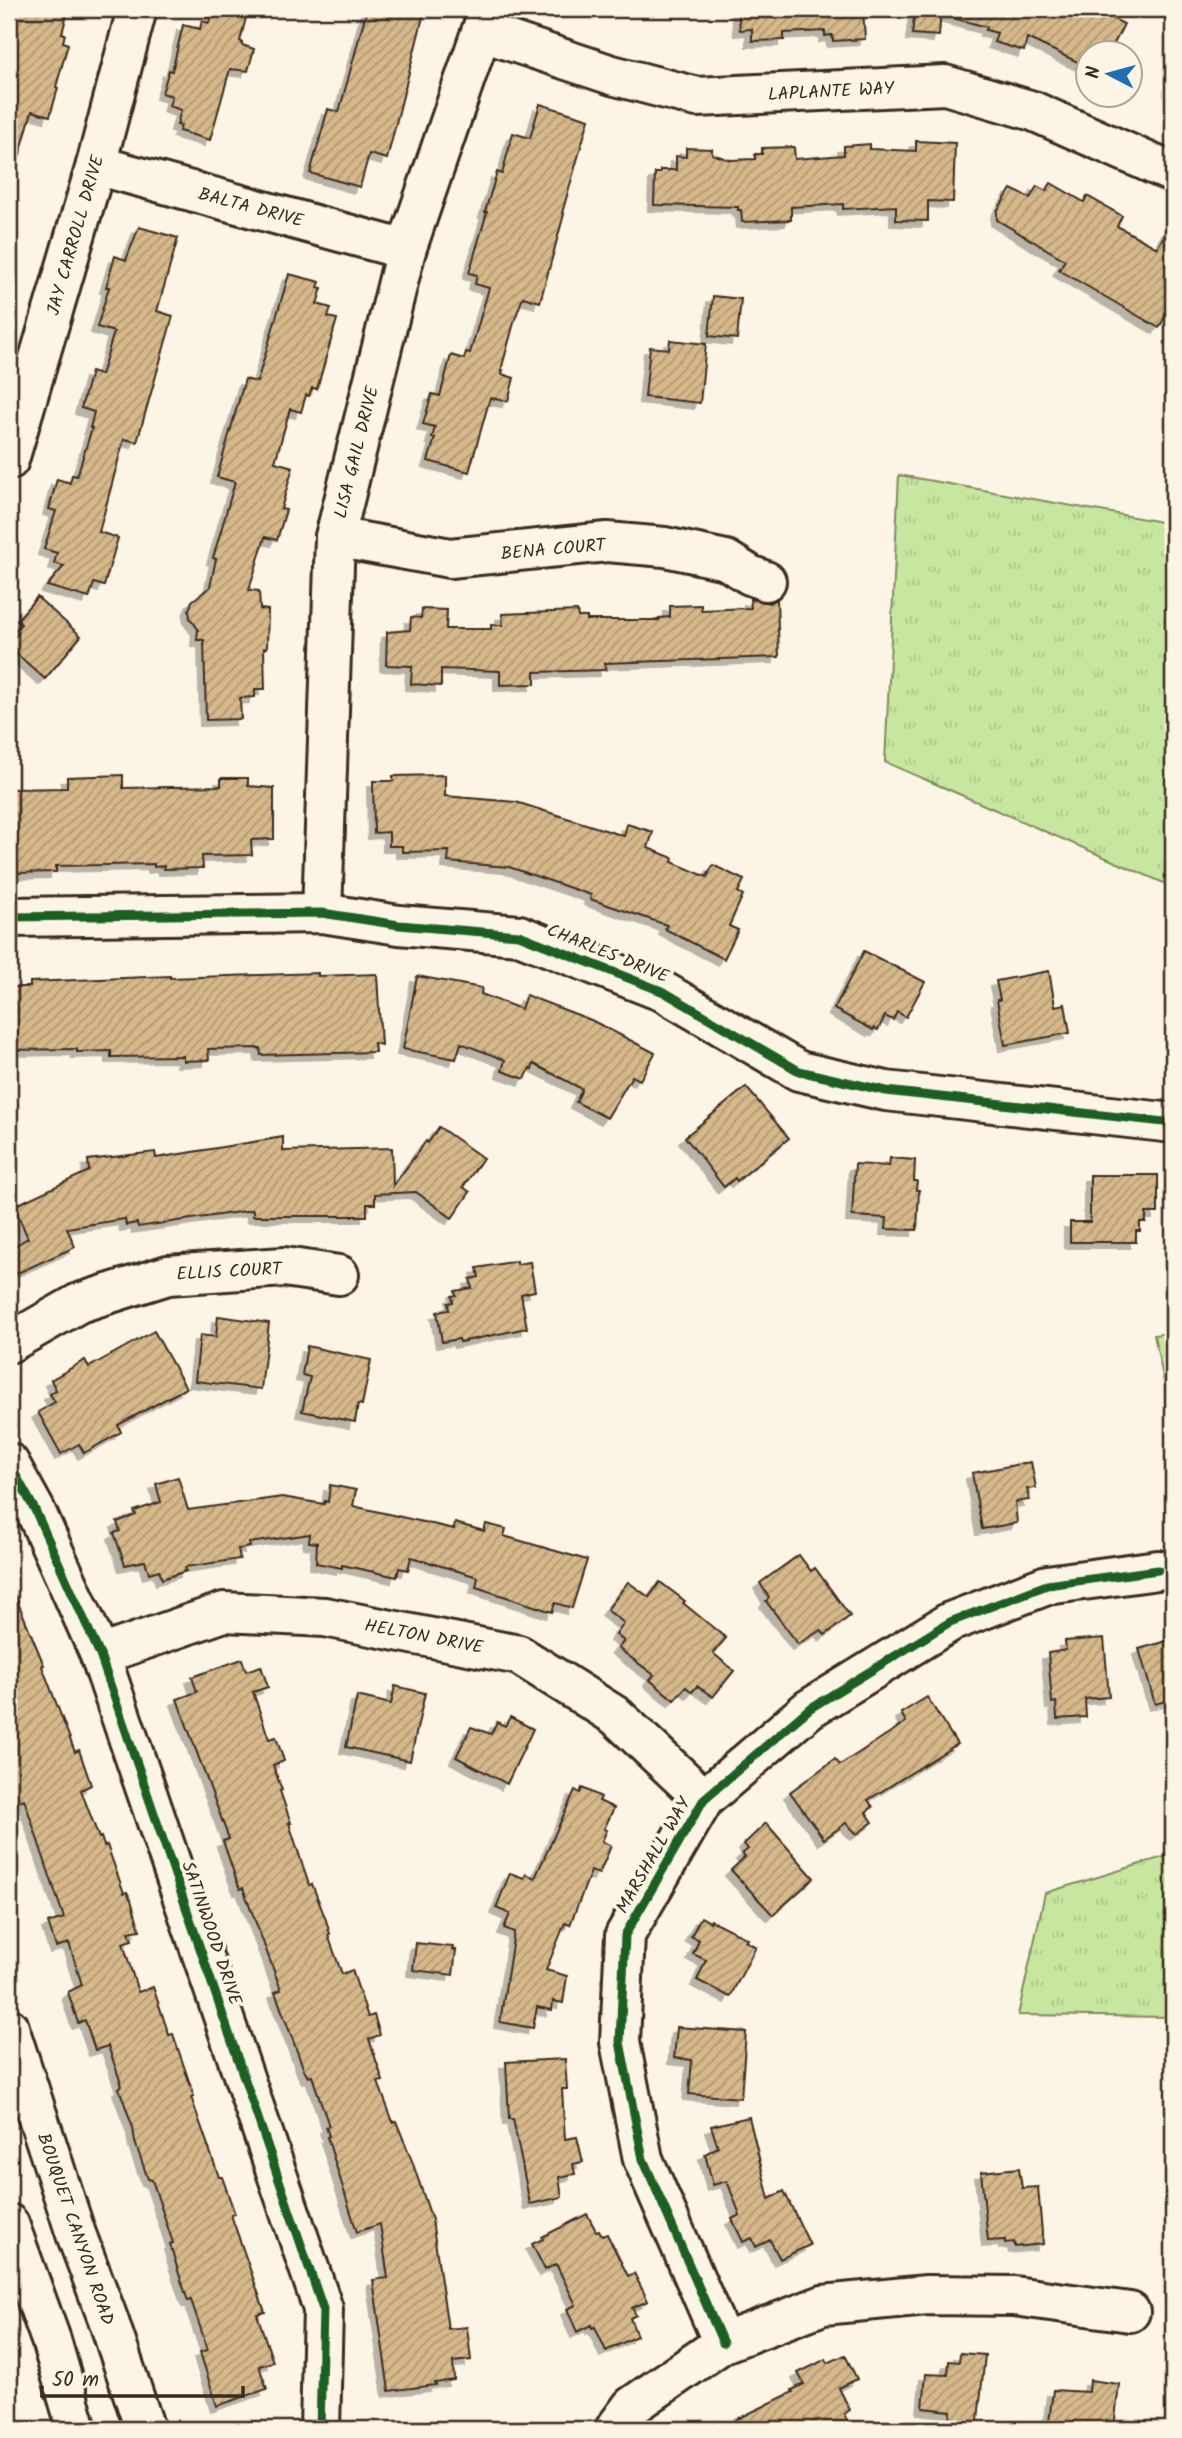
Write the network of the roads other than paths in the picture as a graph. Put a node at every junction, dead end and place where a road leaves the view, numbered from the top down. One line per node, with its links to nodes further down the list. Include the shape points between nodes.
1 (137, 9): 3 (street, JAY CARROLL DRIVE)
2 (486, 20): 4 (street, LAPLANTE WAY, via 612,75 697,97 945,85 1033,111); 5 (street, LISA GAIL DRIVE)
3 (96, 164): 5 (street, BALTA DRIVE); 6 (street, JAY CARROLL DRIVE)
4 (1173, 173)
5 (406, 250): 7 (street, LISA GAIL DRIVE)
6 (9, 460)
7 (335, 537): 8 (street, BENA COURT, via 450,558 607,542 665,547 726,560); 9 (street, LISA GAIL DRIVE)
8 (766, 581)
9 (322, 913): 10 (street, CHARLES DRIVE); 11 (street, CHARLES DRIVE, via 519,935 664,992 799,1071 887,1091)
10 (9, 917)
11 (1173, 1123)
12 (339, 1275): 13 (street, ELLIS COURT, via 284,1267 168,1275 79,1303)
13 (9, 1343)
14 (9, 1464): 16 (street, SATINWOOD DRIVE, via 35,1510)
15 (1158, 1570): 17 (street, MARSHALL WAY, via 1047,1585 950,1622 809,1709)
16 (100, 1655): 17 (street, HELTON DRIVE, via 224,1612 325,1617 519,1655 616,1716); 24 (street, SATINWOOD DRIVE, via 323,2309)
17 (704, 1799): 21 (street, MARSHALL WAY, via 625,1935 620,2042 643,2159)
18 (9, 2028): 23 (street, BOUQUET CANYON ROAD)
19 (9, 2224): 22 (street)
20 (1129, 2312): 21 (street, via 1014,2296 927,2294 823,2305)
21 (723, 2343): 25 (street, via 632,2406)
22 (77, 2429)
23 (145, 2429)
24 (320, 2429)
25 (615, 2429)

